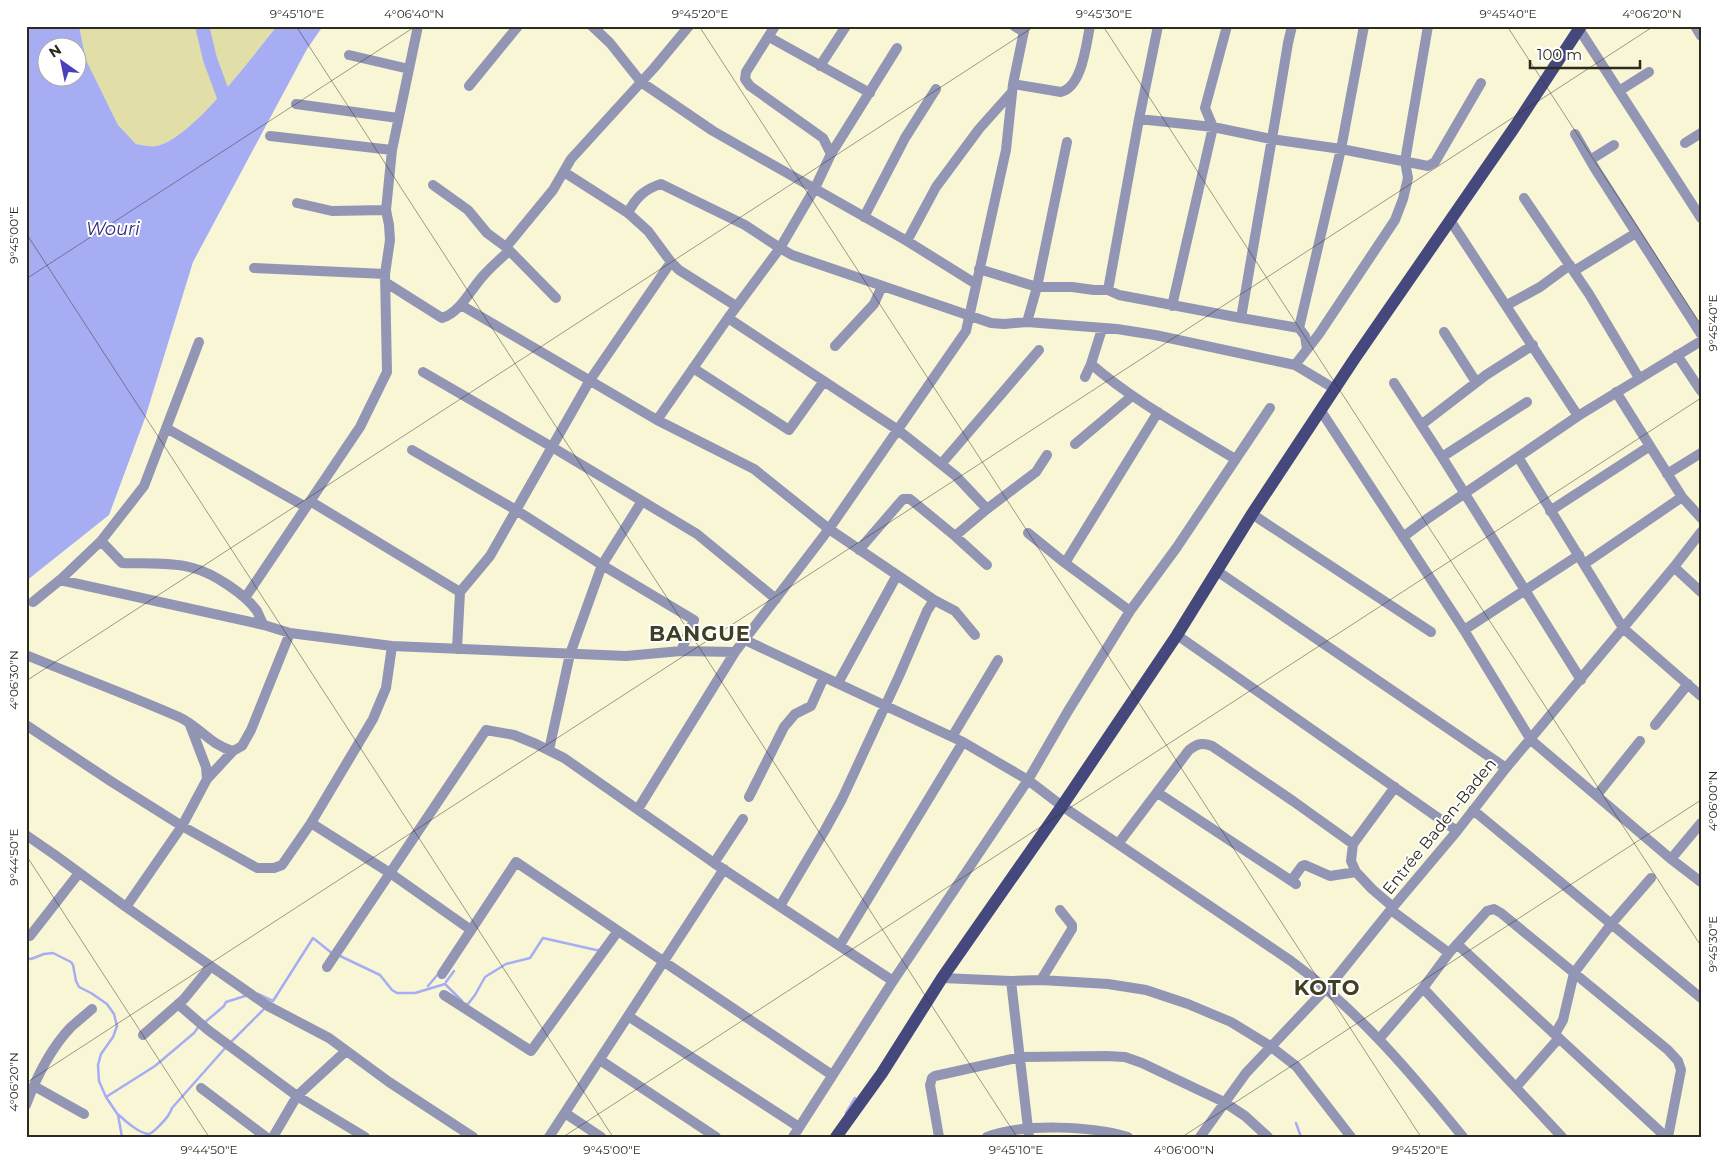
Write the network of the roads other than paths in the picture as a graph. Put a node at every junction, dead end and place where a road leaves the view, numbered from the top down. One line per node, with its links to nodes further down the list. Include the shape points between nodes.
1 (418, 26): 22 (street)
2 (518, 26): 26 (street)
3 (689, 26): 24 (street)
4 (776, 26): 18 (street)
5 (846, 26): 21 (street)
6 (1014, 26): 16 (street)
7 (1090, 26): 27 (street, via 1082,66 1073,86 1061,92)
8 (1158, 26): 33 (street)
9 (1227, 26): 34 (street, via 1205,108)
10 (1292, 26): 38 (street)
11 (1364, 26): 42 (street)
12 (1428, 26): 45 (street)
13 (1695, 26): 17 (street)
14 (598, 28): 24 (street)
15 (1580, 28): 29 (street); 56 (main road)
16 (1025, 29): 27 (street)
17 (1701, 36)
18 (769, 37): 21 (street); 44 (street, via 746,72 745,79 750,86 823,138)
19 (897, 48): 30 (street)
20 (349, 55): 22 (street)
21 (820, 66): 30 (street)
22 (409, 69): 32 (street)
23 (1649, 72): 29 (street)
24 (641, 82): 47 (street, via 577,151); 49 (street, via 713,131)
25 (1481, 83): 45 (street, via 1435,162 1428,166)
26 (469, 86)
27 (1012, 88): 58 (street, via 936,188); 64 (street, via 1006,150)
28 (936, 89): 54 (street, via 905,138)
29 (1619, 91): 55 (street)
30 (870, 93): 44 (street)
31 (296, 104): 32 (street)
32 (398, 118): 43 (street)
33 (1138, 119): 34 (street); 69 (street)
34 (1213, 127): 38 (street); 74 (street)
35 (1701, 133): 40 (street)
36 (1575, 134): 46 (street)
37 (270, 136): 43 (street)
38 (1271, 139): 42 (street); 77 (street)
39 (1067, 142): 68 (street)
40 (1686, 144)
41 (1614, 146): 46 (street)
42 (1341, 149): 45 (street); 80 (street)
43 (392, 150): 52 (street)
44 (832, 154): 49 (street)
45 (1404, 160): 87 (street, via 1408,178 1395,220)
46 (1590, 160): 57 (street)
47 (564, 172): 53 (street); 60 (street)
48 (433, 185): 60 (street, via 468,210 487,233)
49 (815, 188): 54 (street); 59 (street)
50 (1524, 198): 63 (street)
51 (296, 203): 52 (street, via 332,211)
52 (386, 210): 65 (street, via 390,240)
53 (628, 213): 59 (street, via 641,194 661,184 745,225); 61 (street, via 648,231)
54 (864, 217): 58 (street)
55 (1701, 218)
56 (1450, 220): 72 (street); 100 (main road)
57 (1636, 233): 63 (street); 82 (street)
58 (908, 241): 66 (street)
59 (780, 248): 67 (street); 73 (street)
60 (508, 249): 70 (street); 71 (street, via 482,276)
61 (670, 262): 73 (street); 96 (street)
62 (254, 268): 65 (street)
63 (1572, 268): 72 (street); 95 (street)
64 (979, 269): 66 (street); 68 (street)
65 (385, 278): 71 (street, via 442,318); 127 (street, via 387,372 360,428)
66 (976, 284): 75 (street)
67 (882, 286): 75 (street); 86 (street, via 874,304)
68 (1037, 287): 69 (street); 78 (street)
69 (1108, 290): 74 (street)
70 (556, 298)
71 (461, 305): 96 (street)
72 (1507, 305): 85 (street)
73 (736, 306): 76 (street)
74 (1172, 306): 77 (street)
75 (970, 317): 78 (street, via 997,324); 112 (street, via 962,340)
76 (728, 318): 92 (street); 97 (street)
77 (1240, 318): 80 (street)
78 (1027, 322): 79 (street)
79 (1102, 328): 90 (street); 91 (street, via 1155,335)
80 (1299, 328): 87 (street, via 1305,336)
81 (1444, 332): 98 (street)
82 (1701, 334)
83 (1701, 341): 89 (street)
84 (198, 342): 111 (street)
85 (1533, 345): 98 (street); 108 (street)
86 (835, 346)
87 (1307, 349): 91 (street)
88 (1039, 350): 122 (street)
89 (1677, 355): 95 (street); 101 (street)
90 (1091, 364): 94 (street); 103 (street)
91 (1295, 365): 100 (street)
92 (693, 368): 97 (street, via 790,430); 109 (street)
93 (423, 372): 115 (street)
94 (1085, 376)
95 (1639, 378): 102 (street)
96 (590, 380): 109 (street); 115 (street)
97 (824, 381): 112 (street)
98 (1476, 382): 110 (street)
99 (1394, 383): 110 (street)
100 (1335, 389): 106 (main road)
101 (1701, 391)
102 (1616, 392): 108 (street); 114 (street)
103 (1132, 396): 107 (street); 113 (street)
104 (1527, 402): 119 (street)
105 (1270, 408): 121 (street)
106 (1321, 411): 131 (main road); 137 (street)
107 (1158, 412): 121 (street); 141 (street)
108 (1578, 416): 120 (street)
109 (657, 420): 133 (street, via 754,469)
110 (1421, 425): 119 (street)
111 (166, 428): 127 (street); 138 (street, via 144,486)
112 (898, 430): 122 (street); 133 (street)
113 (1074, 444)
114 (1650, 446): 123 (street); 130 (street)
115 (552, 447): 126 (street); 129 (street)
116 (412, 450): 129 (street)
117 (1701, 453): 123 (street)
118 (1047, 455): 128 (street, via 1036,472)
119 (1442, 457): 124 (street)
120 (1518, 457): 124 (street); 130 (street)
121 (1235, 459): 155 (street, via 1178,547)
122 (942, 463): 128 (street)
123 (1667, 474): 125 (street)
124 (1465, 494): 137 (street); 148 (street)
125 (1682, 497): 132 (street); 140 (street)
126 (642, 501): 142 (street); 152 (street, via 697,534)
127 (308, 504): 149 (street); 151 (street)
128 (987, 509): 136 (street)
129 (516, 510): 142 (street); 149 (street, via 490,556)
130 (1550, 511): 140 (street)
131 (1252, 514): 145 (main road); 159 (street)
132 (1701, 518)
133 (829, 529): 139 (street); 152 (street)
134 (1701, 532): 144 (street, Entrée Baden-Baden)
135 (1028, 533): 141 (street)
136 (956, 536): 139 (street, via 906,498); 143 (street)
137 (1403, 538): 158 (street)
138 (101, 541): 147 (street); 151 (street, via 121,563 193,568 214,577)
139 (859, 550): 146 (street)
140 (1582, 559): 148 (street); 157 (street)
141 (1065, 563): 155 (street)
142 (602, 565): 166 (street, via 694,620); 168 (street)
143 (987, 565)
144 (1674, 567): 150 (street); 157 (street, Entrée Baden-Baden)
145 (1217, 571): 162 (main road); 186 (street)
146 (897, 575): 153 (street); 173 (street)
147 (60, 580): 154 (street); 156 (street)
148 (1525, 590): 158 (street); 172 (street)
149 (460, 592): 165 (street)
150 (1701, 592)
151 (245, 598): 156 (street)
152 (776, 599): 163 (street)
153 (934, 600): 161 (street, via 955,611); 176 (street, via 926,611)
154 (33, 602)
155 (1130, 611): 188 (street)
156 (264, 625): 160 (street)
157 (1623, 628): 172 (street, Entrée Baden-Baden); 174 (street)
158 (1464, 630): 181 (street)
159 (1431, 632)
160 (290, 633): 164 (street); 185 (street, via 252,730 242,746)
161 (975, 635)
162 (1176, 635): 189 (street); 193 (main road)
163 (744, 640): 167 (street); 171 (street)
164 (392, 646): 165 (street); 197 (street, via 386,688 373,719)
165 (457, 649): 168 (street)
166 (681, 651): 167 (street); 168 (street, via 626,656)
167 (735, 652): 194 (street)
168 (570, 654): 184 (street)
169 (26, 655): 177 (street)
170 (998, 660): 180 (street)
171 (824, 677): 173 (street); 192 (street, via 811,706 795,714 784,727)
172 (1581, 680): 181 (street, Entrée Baden-Baden)
173 (838, 684): 176 (street)
174 (1688, 684): 175 (street); 179 (street)
175 (1701, 696)
176 (885, 706): 180 (street); 212 (street, via 842,799)
177 (189, 724): 185 (street, via 210,741); 187 (street, via 206,767)
178 (26, 725): 199 (street)
179 (1655, 725)
180 (952, 737): 182 (street)
181 (1531, 740): 186 (street, Entrée Baden-Baden); 191 (street)
182 (963, 742): 188 (street); 221 (street)
183 (1640, 742): 191 (street)
184 (549, 750): 194 (street); 209 (street, via 514,735 486,730)
185 (233, 751): 187 (street)
186 (1506, 768): 195 (street, Entrée Baden-Baden)
187 (207, 779): 199 (street)
188 (1028, 780): 193 (street); 230 (street)
189 (1395, 787): 200 (street); 203 (street)
190 (1158, 793): 202 (street); 203 (street, via 1189,750 1204,743); 207 (street, via 1293,882 1305,865 1330,876)
191 (1597, 795): 204 (street)
192 (749, 797)
193 (1062, 806): 202 (street); 228 (main road)
194 (638, 809): 205 (street)
195 (1473, 810): 200 (street, Entrée Baden-Baden); 216 (street)
196 (743, 819): 205 (street)
197 (311, 823): 199 (street, via 282,865 265,869 257,868); 209 (street)
198 (1701, 823): 204 (street)
199 (182, 826): 213 (street)
200 (1457, 831): 214 (street, Entrée Baden-Baden)
201 (26, 835): 208 (street)
202 (1118, 844): 232 (street)
203 (1352, 844): 207 (street, via 1351,861)
204 (1671, 859): 211 (street)
205 (714, 863): 206 (street)
206 (724, 870): 212 (street); 223 (street)
207 (1356, 872): 214 (street)
208 (79, 873): 213 (street); 219 (street)
209 (390, 873): 217 (street); 225 (street)
210 (1651, 878): 216 (street)
211 (1701, 882)
212 (780, 906): 221 (street)
213 (126, 908): 224 (street)
214 (1392, 908): 222 (street); 232 (street, Entrée Baden-Baden)
215 (1060, 910): 229 (street, via 1072,929)
216 (1612, 923): 226 (street); 235 (street)
217 (471, 930): 218 (street, via 516,862); 227 (street)
218 (618, 931): 223 (street); 234 (street, via 532,1051)
219 (30, 936)
220 (1457, 944): 222 (street); 226 (street, via 1487,911 1494,909); 240 (street)
221 (840, 945): 230 (street)
222 (1449, 953): 233 (street)
223 (664, 962): 238 (street); 246 (street)
224 (211, 966): 236 (street); 243 (street, via 268,1006 314,1029)
225 (327, 967)
226 (1574, 973): 240 (street); 274 (street, via 1678,1061 1681,1070)
227 (442, 974)
228 (942, 978): 231 (street); 265 (main road, via 882,1073)
229 (1041, 980): 231 (street); 242 (street, via 1146,990 1231,1022)
230 (893, 981): 246 (street)
231 (1011, 981): 244 (street)
232 (1327, 988): 241 (street); 242 (street, Entrée Baden-Baden)
233 (1423, 988): 241 (street); 248 (street)
234 (444, 995)
235 (1701, 998)
236 (178, 1004): 239 (street); 250 (street)
237 (92, 1009): 247 (street, via 59,1042)
238 (628, 1016): 245 (street); 255 (street)
239 (143, 1034)
240 (1557, 1036): 248 (street); 274 (street)
241 (1379, 1039): 272 (street)
242 (1270, 1046): 251 (street, Entrée Baden-Baden); 271 (street, via 1304,1075)
243 (346, 1051): 250 (street); 260 (street)
244 (1021, 1056): 251 (street, via 1124,1057); 256 (street); 266 (street, via 932,1078 930,1085)
245 (600, 1060): 253 (street); 263 (street)
246 (832, 1076): 255 (street)
247 (31, 1087): 252 (street); 254 (street)
248 (1516, 1087): 273 (street)
249 (201, 1088): 257 (street)
250 (297, 1096): 258 (street); 259 (street)
251 (1224, 1102): 269 (street, Entrée Baden-Baden); 270 (street)
252 (26, 1105)
253 (564, 1113): 261 (street); 262 (street)
254 (84, 1114)
255 (799, 1127): 264 (street)
256 (1029, 1132): 267 (street); 268 (street, via 1092,1130)
257 (266, 1137)
258 (274, 1137)
259 (365, 1137)
260 (473, 1137)
261 (549, 1137)
262 (601, 1137)
263 (716, 1137)
264 (793, 1137)
265 (836, 1137)
266 (939, 1137)
267 (988, 1137)
268 (1128, 1137)
269 (1200, 1137)
270 (1268, 1137)
271 (1350, 1137)
272 (1463, 1137)
273 (1562, 1137)
274 (1667, 1137)

